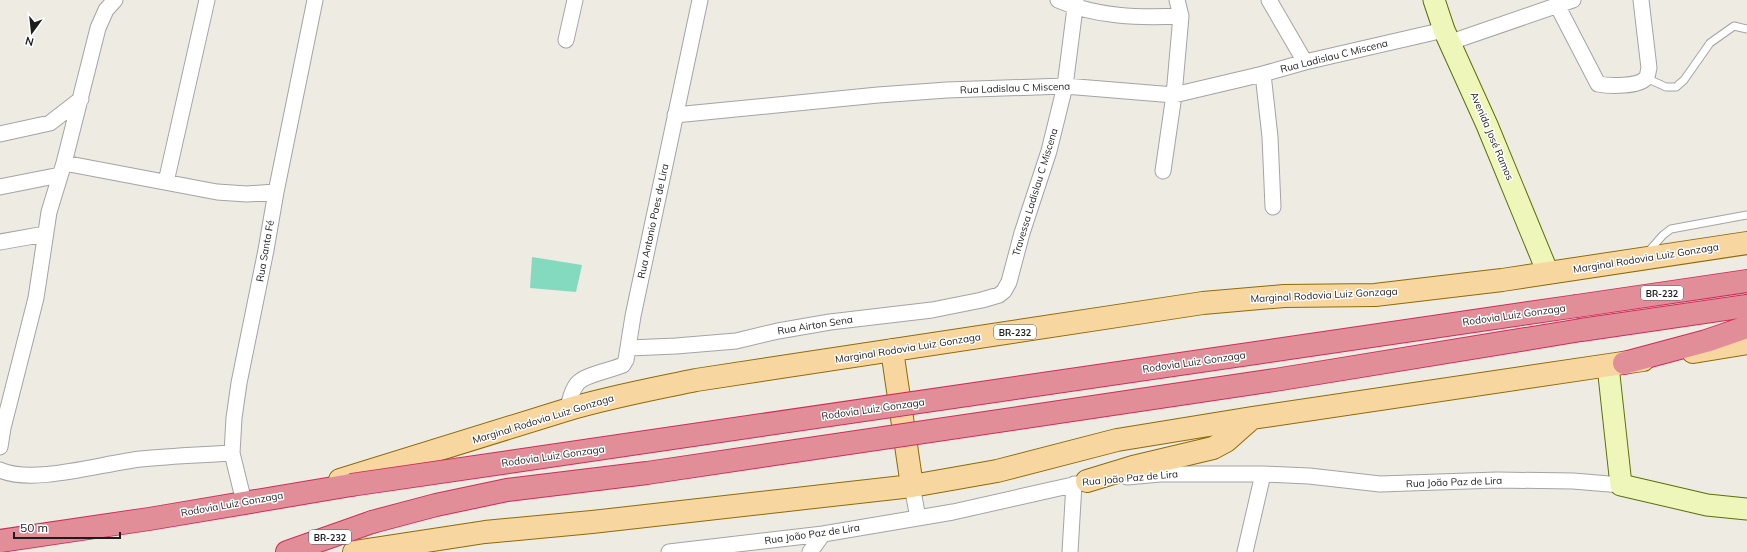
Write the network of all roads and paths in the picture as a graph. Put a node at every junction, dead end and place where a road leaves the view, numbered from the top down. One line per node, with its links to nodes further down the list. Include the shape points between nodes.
1 (115, 0): 23 (street, via 106,10 98,28)
2 (207, 0): 28 (street)
3 (316, 0): 30 (street, Rua Santa Fé)
4 (575, 0): 17 (street)
5 (700, 0): 24 (street, Rua Antonio Paes de Lira)
6 (1058, 0): 12 (street)
7 (1177, 0): 14 (street)
8 (1269, 0): 18 (street)
9 (1434, 0): 16 (street, Avenida José Ramos)
10 (1573, 0): 13 (street, Rua Ladislau C Miscena)
11 (1641, 0): 20 (street, via 1649,68)
12 (1076, 4): 14 (street, via 1094,12 1145,18); 21 (street)
13 (1557, 5): 16 (street, Rua Ladislau C Miscena); 20 (street, via 1598,84 1638,84)
14 (1181, 16): 22 (street)
15 (1747, 29): 20 (lane, via 1734,26 1710,44 1676,87 1666,87)
16 (1448, 36): 18 (street, Rua Ladislau C Miscena); 37 (street, Avenida José Ramos)
17 (566, 40)
18 (1305, 62): 19 (street, Rua Ladislau C Miscena)
19 (1263, 74): 22 (street, Rua Ladislau C Miscena); 31 (street, via 1270,137)
20 (1646, 78)
21 (1065, 86): 22 (street, Rua Ladislau C Miscena); 24 (street, Rua Ladislau C Miscena, via 878,95); 39 (street, Travessa Ladislau C Miscena, via 1049,151 1009,282)
22 (1174, 95): 27 (street)
23 (81, 99): 25 (street, via 50,123); 26 (street)
24 (675, 115): 43 (street, Rua Antonio Paes de Lira, via 633,316)
25 (0, 134)
26 (62, 169): 28 (street); 29 (street); 33 (street)
27 (1163, 171)
28 (166, 182): 30 (street, via 217,192)
29 (0, 186)
30 (276, 192): 49 (street, Rua Santa Fé, via 239,383)
31 (1273, 207)
32 (1747, 215): 36 (lane, via 1671,229)
33 (45, 234): 34 (street); 48 (street, via 36,298)
34 (0, 242)
35 (1747, 243): 36 (main road, Marginal Rodovia Luiz Gonzaga / BR-232)
36 (1642, 259): 37 (main road, Marginal Rodovia Luiz Gonzaga / BR-232)
37 (1548, 273): 44 (main road, Marginal Rodovia Luiz Gonzaga / BR-232, via 1375,295 1284,296 1203,303)
38 (1747, 281): 55 (highway, Rodovia Luiz Gonzaga / BR-232, bridge)
39 (999, 295): 43 (street, Rua Airton Sena, via 932,310 830,322 736,340)
40 (1747, 306): 61 (highway, BR-232, bridge, via 1581,330 1275,380 663,471 507,490 372,522)
41 (1747, 327): 45 (highway, via 1706,341)
42 (1747, 343): 45 (main road, BR-232)
43 (629, 348): 46 (street, Rua Antonio Paes de Lira, via 623,365 578,382)
44 (892, 350): 46 (main road, Marginal Rodovia Luiz Gonzaga / BR-232, via 696,380); 54 (main road)
45 (1616, 365): 47 (main road, BR-232); 53 (street)
46 (567, 410): 55 (main road, Marginal Rodovia Luiz Gonzaga / BR-232)
47 (1252, 418): 52 (main road, via 1226,441 1213,448); 54 (main road, BR-232, via 1117,440 997,471)
48 (0, 447)
49 (232, 453): 50 (street, via 140,460 24,476); 56 (street, Rua Santa Fé)
50 (0, 470)
51 (1263, 474): 52 (street, Rua João Paz de Lira, via 1160,474); 53 (street, Rua João Paz de Lira, via 1380,484 1497,480 1573,481); 66 (street)
52 (1081, 482): 58 (street, Rua João Paz de Lira, via 991,504); 65 (street)
53 (1621, 485): 57 (street, Rua João Paz de Lira, via 1707,505)
54 (912, 486): 58 (street); 62 (main road, BR-232, via 485,532)
55 (296, 493): 56 (highway, Rodovia Luiz Gonzaga / BR-232)
56 (244, 502): 60 (highway, Rodovia Luiz Gonzaga / BR-232, via 149,519)
57 (1747, 509)
58 (918, 518): 59 (street, Rua João Paz de Lira)
59 (823, 534): 63 (street, Rua João Paz de Lira); 64 (street)
60 (0, 540)
61 (287, 552)
62 (354, 552)
63 (669, 552)
64 (810, 552)
65 (1070, 552)
66 (1245, 552)

